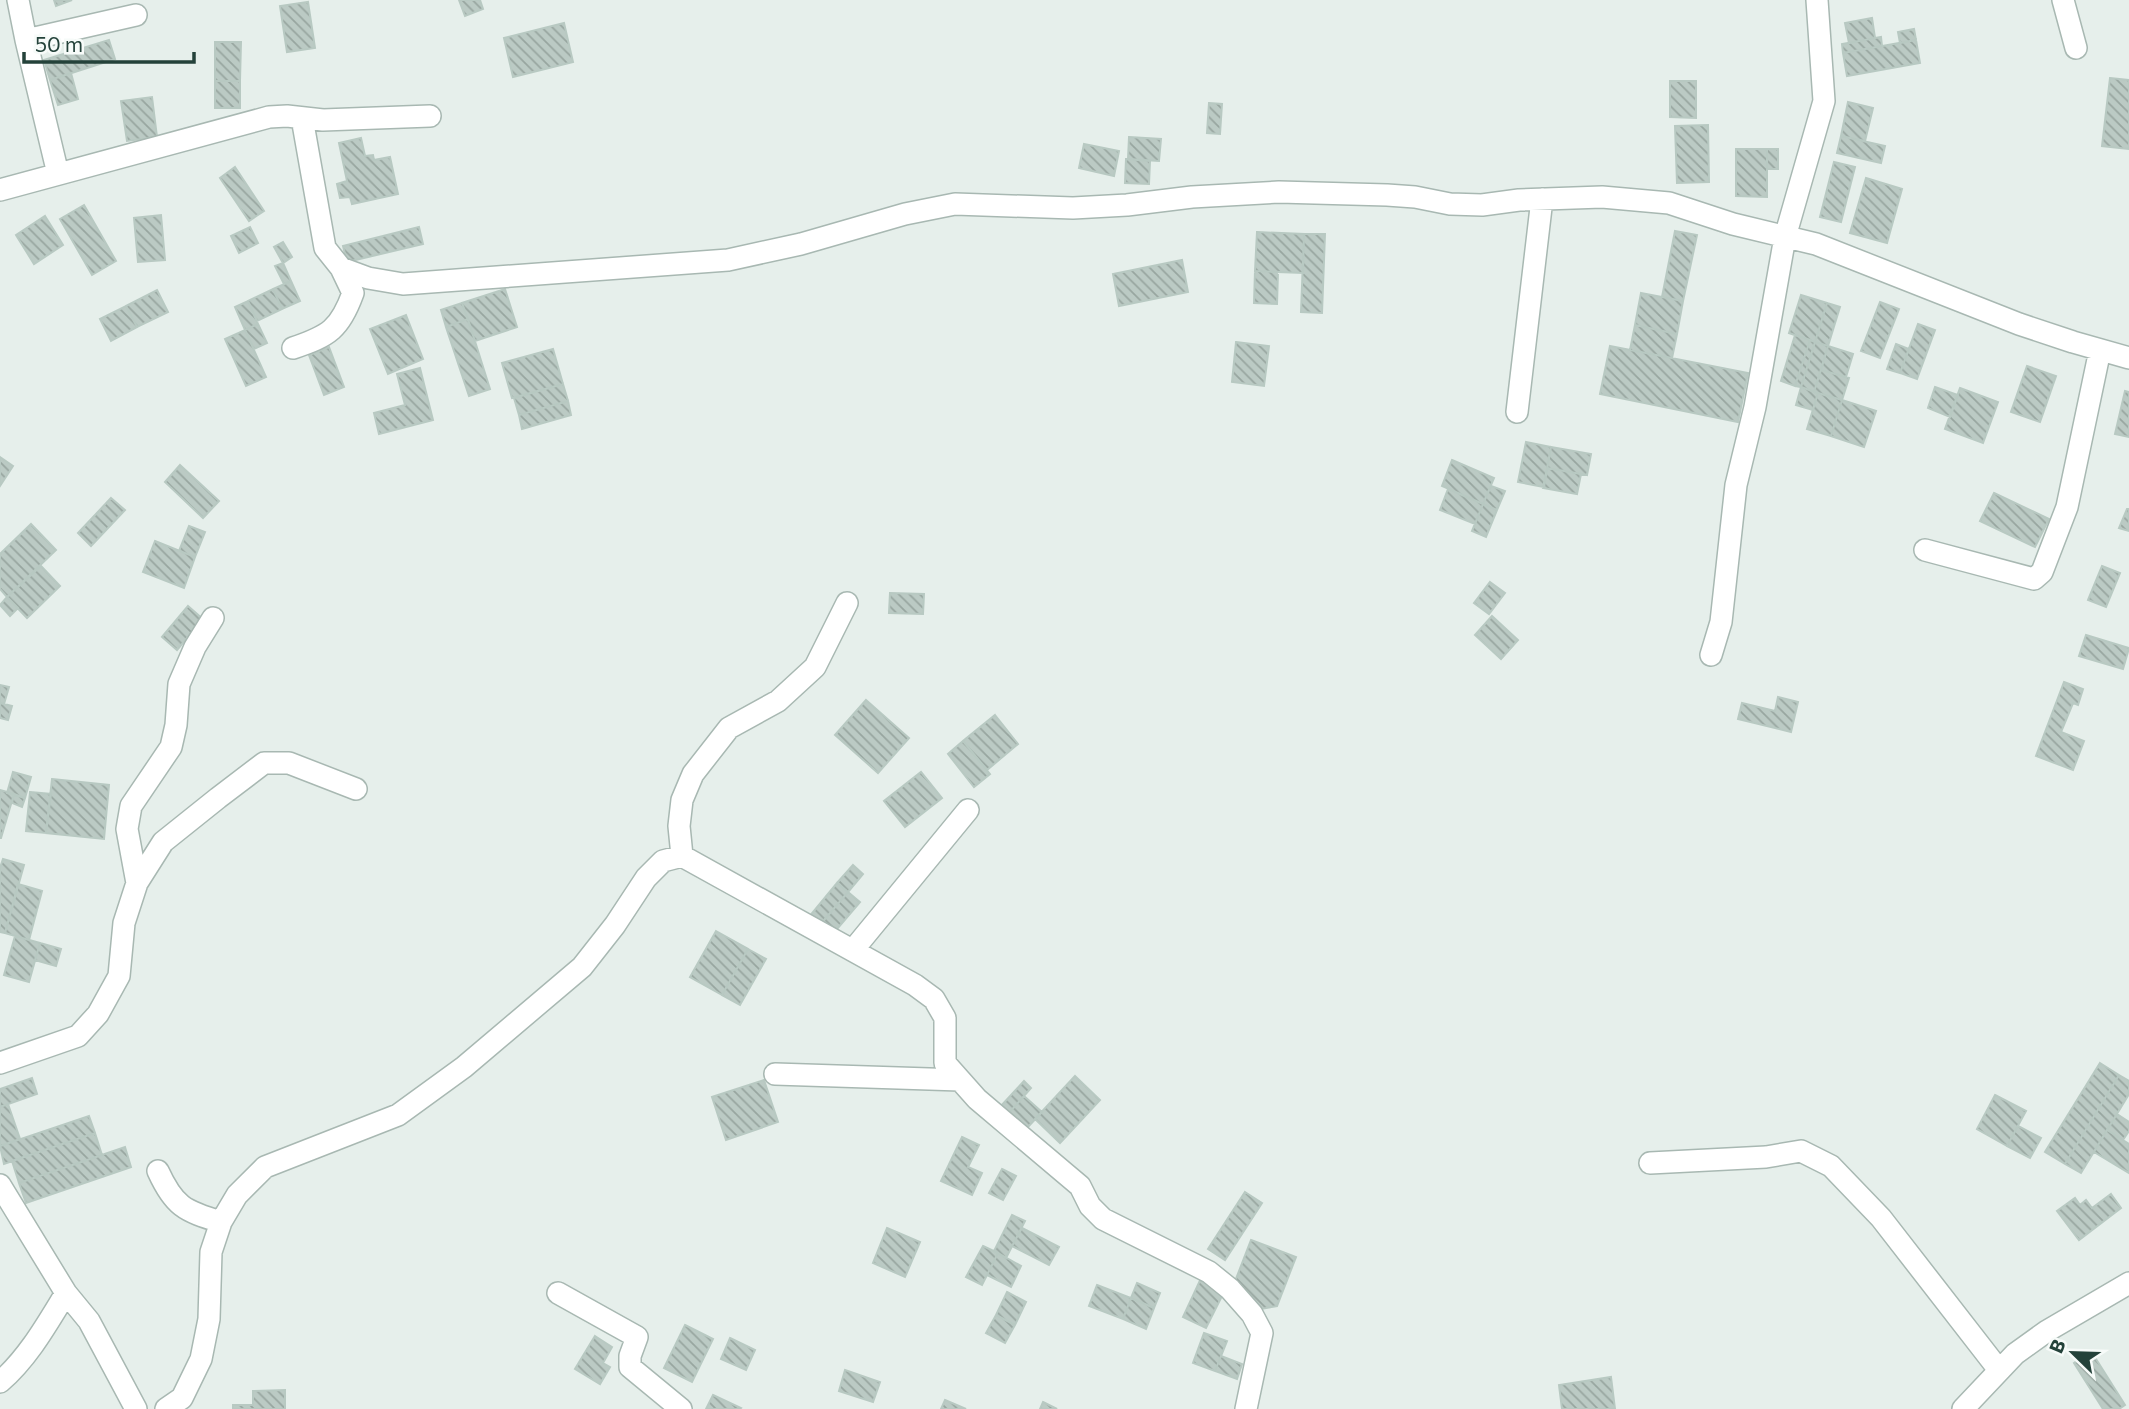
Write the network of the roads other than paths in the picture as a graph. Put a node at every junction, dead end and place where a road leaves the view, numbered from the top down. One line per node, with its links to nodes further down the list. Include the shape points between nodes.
1 (18, 0): 5 (street)
2 (1817, 0): 12 (street, via 1824,101)
3 (2063, 0): 6 (street)
4 (136, 15): 5 (street)
5 (26, 40): 9 (street)
6 (2076, 48)
7 (430, 116): 8 (street)
8 (302, 118): 9 (street, via 269,117); 13 (street, via 326,248)
9 (58, 174): 10 (street)
10 (0, 190)
11 (1542, 199): 12 (street, via 1602,197 1669,204); 13 (street, via 1482,205 1387,195 1279,192 1073,208 955,204 728,260 404,284); 17 (street)
12 (1785, 237): 15 (street, via 1816,244 2019,324); 21 (street, via 1755,407 1736,485 1721,622)
13 (341, 268): 14 (street, via 353,293 344,317 320,339)
14 (293, 348)
15 (2100, 350): 16 (street); 18 (street, via 2067,507 2038,578)
16 (2129, 358)
17 (1517, 412)
18 (1925, 550)
19 (847, 603): 24 (street, via 815,667 778,701 729,728 693,774 682,800)
20 (214, 618): 25 (street, via 195,646 179,684 171,747 131,806 127,829)
21 (1711, 654)
22 (356, 789): 25 (street, via 289,762 264,762 163,842)
23 (968, 810): 26 (street)
24 (682, 856): 26 (street); 33 (street, via 663,861 646,878 582,967 464,1067 398,1115 265,1167 237,1195)
25 (137, 883): 27 (street, via 124,923 118,976 99,1013 78,1036)
26 (853, 950): 29 (street, via 934,999 944,1018 945,1063)
27 (0, 1063)
28 (775, 1074): 29 (street)
29 (960, 1080): 42 (street, via 1080,1186 1103,1219 1209,1272 1252,1314 1262,1333)
30 (1650, 1163): 37 (street, via 1801,1152 1831,1166 1881,1218)
31 (158, 1171): 33 (street, via 169,1195 194,1214)
32 (0, 1185): 35 (street)
33 (221, 1222): 40 (street, via 211,1252 209,1319 201,1359 182,1398)
34 (2129, 1283): 37 (street, via 2047,1331)
35 (66, 1293): 38 (street, via 36,1341); 39 (street, via 89,1321)
36 (558, 1293): 41 (street, via 637,1336 630,1367)
37 (1999, 1370): 43 (street)
38 (0, 1382)
39 (136, 1409)
40 (166, 1409)
41 (681, 1409)
42 (1247, 1409)
43 (1963, 1409)

